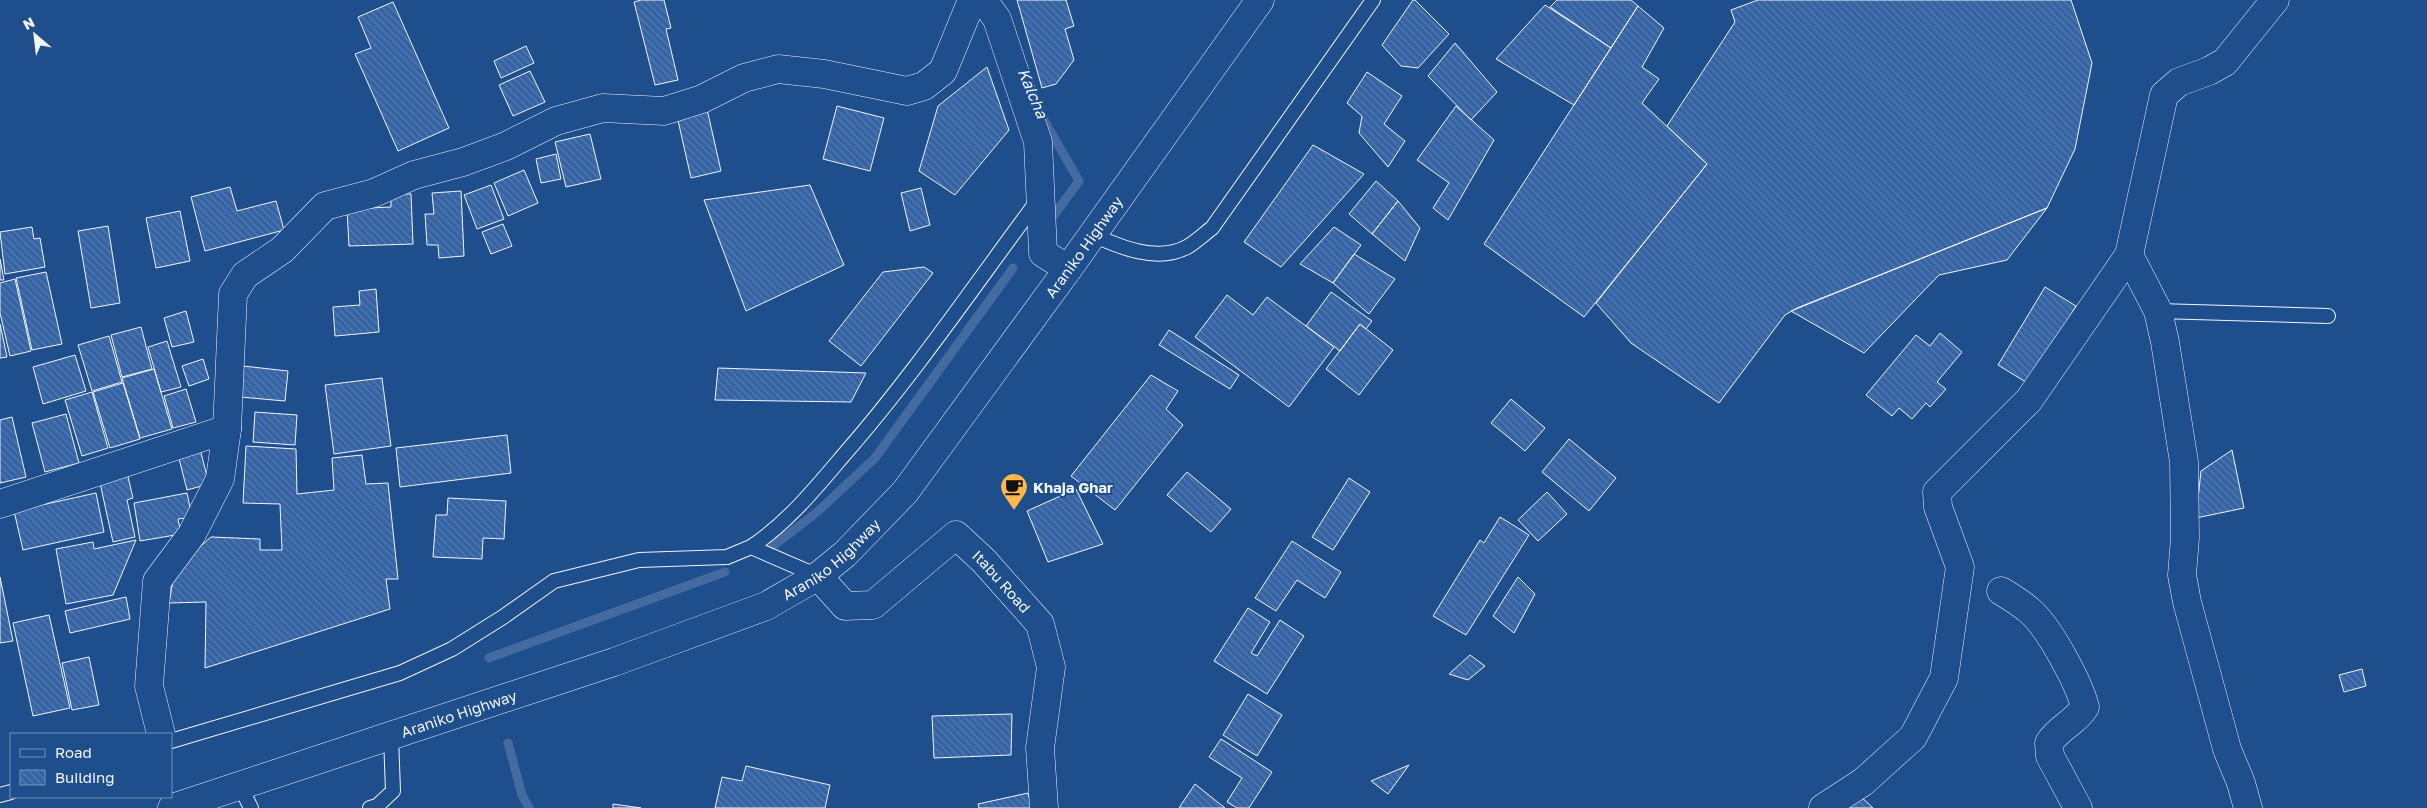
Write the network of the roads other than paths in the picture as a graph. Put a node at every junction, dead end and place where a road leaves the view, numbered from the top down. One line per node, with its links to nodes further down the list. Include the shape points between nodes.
1 (972, 0): 12 (main road, via 943,71 924,86 907,91 824,74 778,69 744,78 702,100 664,111 603,108 556,121 472,159 414,175 374,193 326,206 282,250 245,275 233,294)
2 (983, 0): 6 (main road, via 997,19 1038,142)
3 (1260, 0): 7 (main road, Araniko Highway)
4 (1373, 0): 7 (lane, via 1212,228 1185,248 1155,254 1128,250)
5 (2275, 0): 8 (main road, via 2225,62 2179,82 2164,95)
6 (1040, 197): 9 (main road, via 1043,253); 14 (lane, via 877,417 804,502)
7 (1093, 235): 9 (main road, Araniko Highway)
8 (2129, 255): 10 (main road); 24 (main road, via 2029,400 1937,492 1938,507 1960,568 1944,678 1913,737 1863,782)
9 (1068, 269): 15 (main road, Araniko Highway, via 905,492 845,554)
10 (2158, 311): 11 (lane); 26 (main road, via 2184,462 2182,575 2186,602 2227,749)
11 (2328, 316)
12 (227, 429): 13 (main road); 17 (main road, via 220,479 192,534 157,581 149,686)
13 (0, 504)
14 (751, 547): 15 (lane); 19 (lane, via 726,557 639,560 554,580 503,618 452,649 400,673)
15 (818, 576): 18 (main road, Araniko Highway, via 766,606 614,662); 23 (main road, Itabu Road, via 845,606 873,605 956,535 984,561 1040,624 1052,667 1040,748)
16 (2002, 591): 25 (main road, via 2031,612 2050,635 2082,694 2085,707 2078,719 2056,731 2048,743 2050,756)
17 (161, 733)
18 (391, 737): 20 (main road, Araniko Highway); 22 (lane, via 393,791)
19 (172, 741)
20 (246, 797): 21 (main road, Araniko Highway)
21 (172, 808)
22 (370, 808)
23 (1044, 808)
24 (1823, 808)
25 (2078, 808)
26 (2248, 808)

